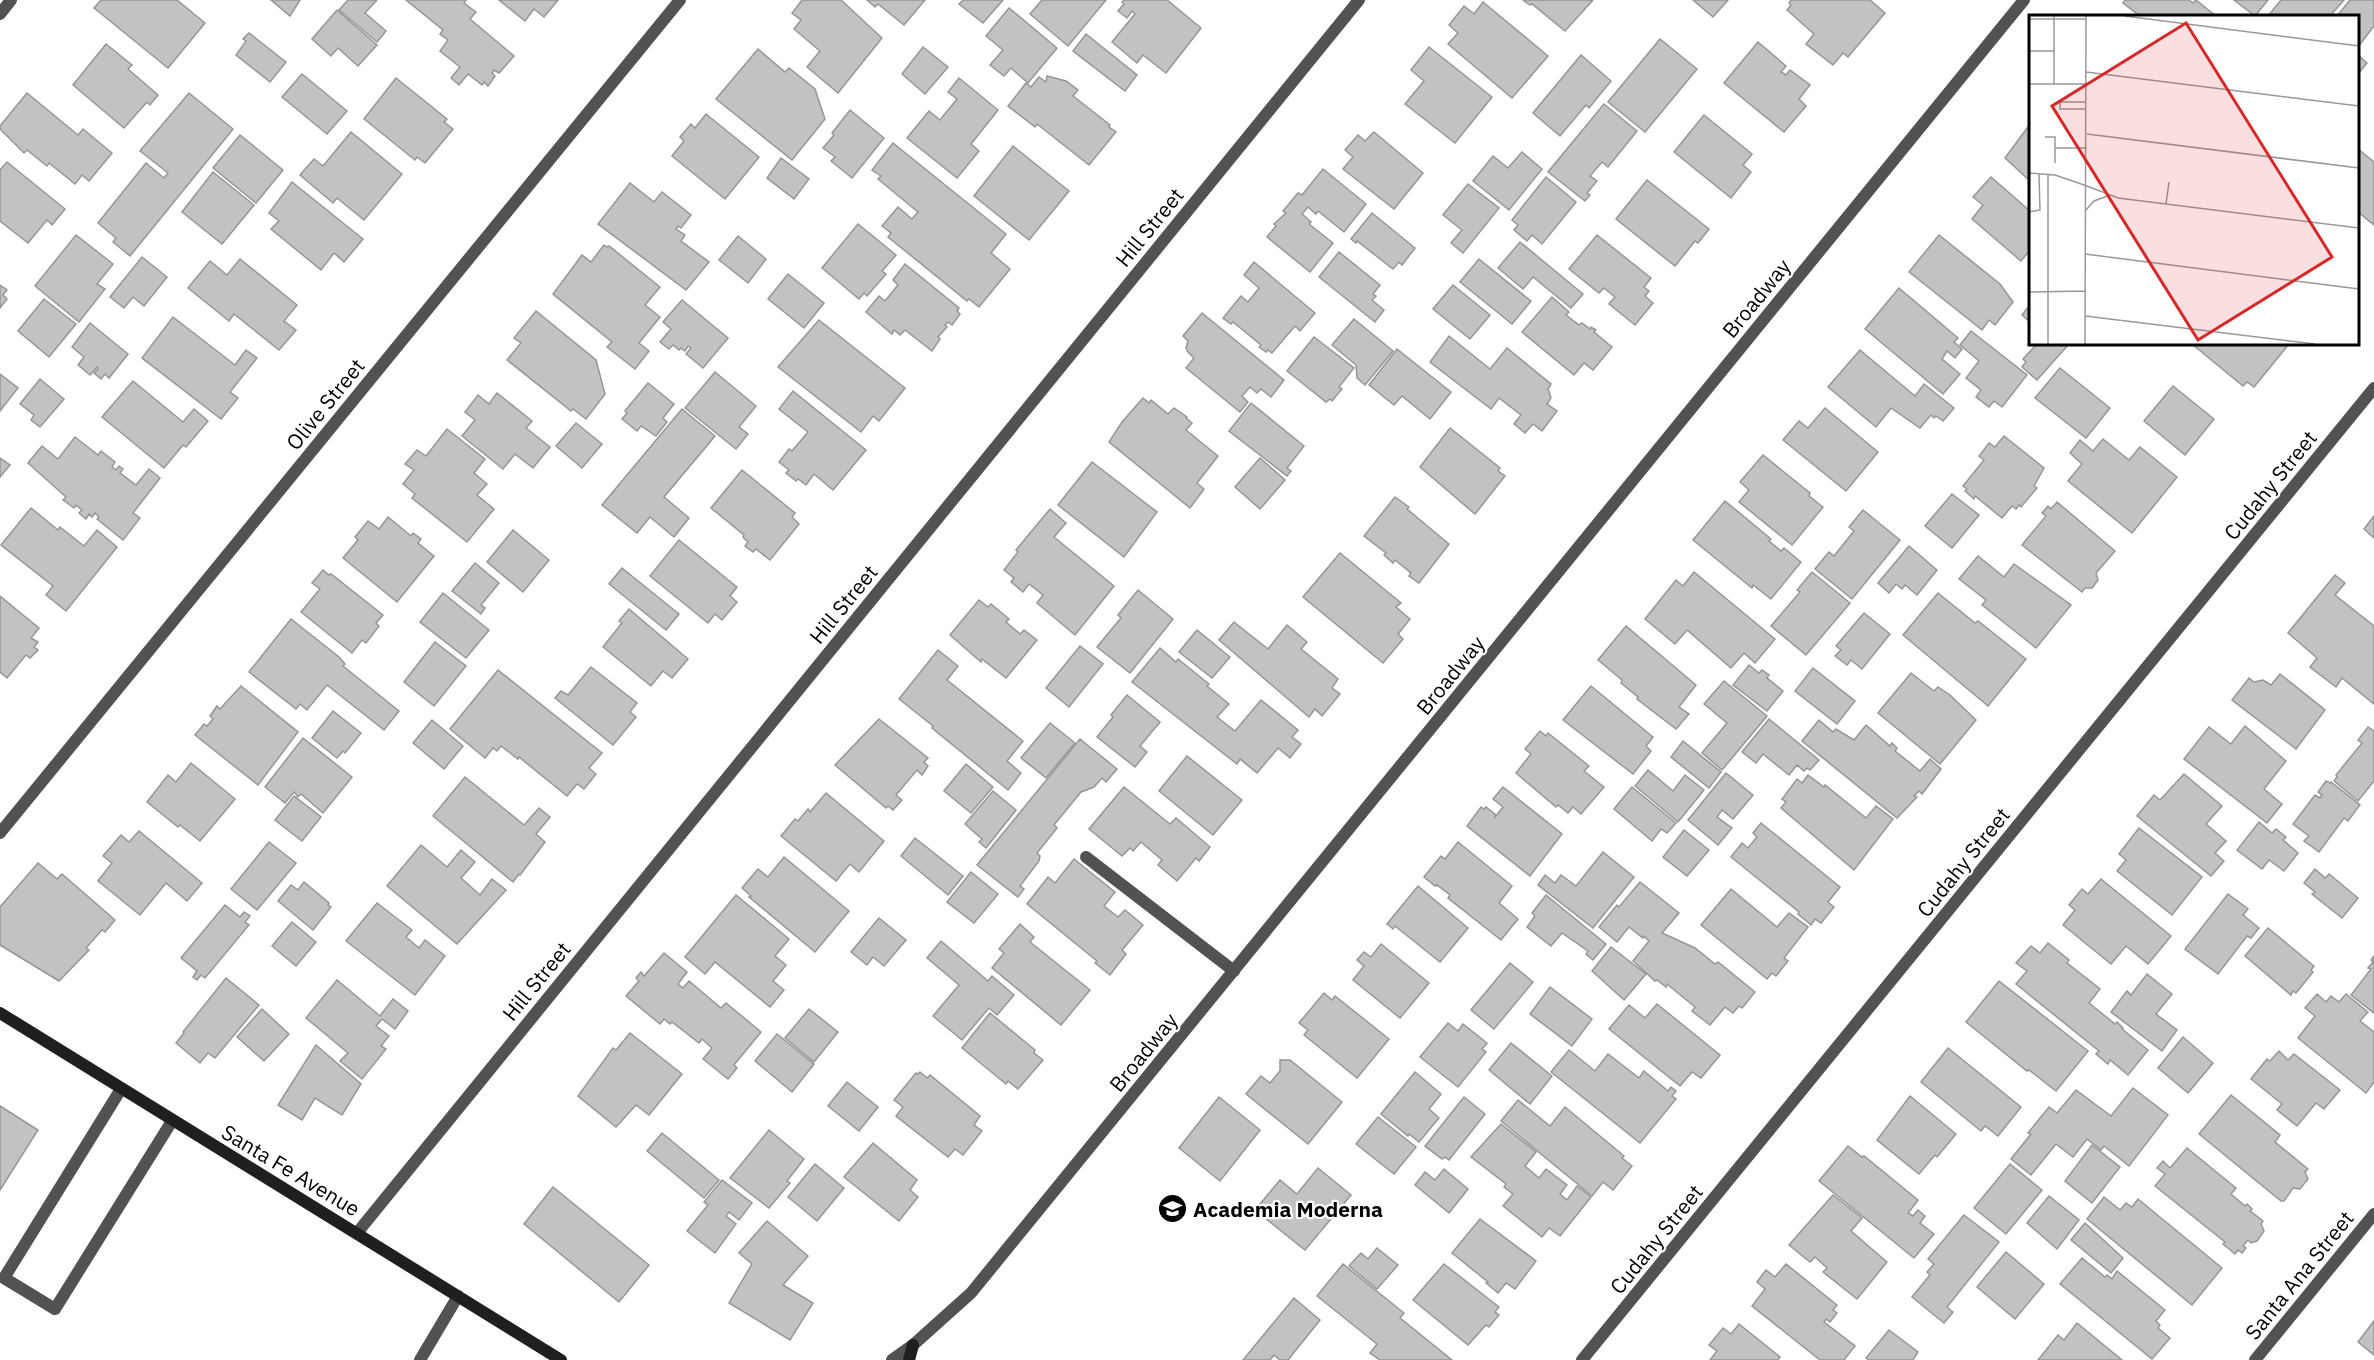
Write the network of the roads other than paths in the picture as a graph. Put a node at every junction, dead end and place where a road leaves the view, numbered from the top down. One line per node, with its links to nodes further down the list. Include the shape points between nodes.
1 (11, 0): 5 (street)
2 (680, 0): 7 (street, Olive Street)
3 (1359, 0): 14 (street, Hill Street)
4 (2024, 0): 9 (street, Broadway)
5 (0, 14)
6 (2374, 388): 21 (street, Cudahy Street)
7 (0, 833)
8 (1086, 857): 9 (street)
9 (1234, 971): 16 (street, Broadway, via 971,1293)
10 (0, 1013): 11 (main road, Santa Fe Avenue)
11 (121, 1089): 12 (main road, Santa Fe Avenue); 12 (street, via 4,1278 55,1309)
12 (172, 1120): 14 (main road, Santa Fe Avenue)
13 (2374, 1214): 22 (street, Santa Ana Street)
14 (357, 1233): 15 (main road, Santa Fe Avenue)
15 (458, 1296): 17 (street); 18 (main road, Santa Fe Avenue)
16 (914, 1345): 19 (street, Broadway); 20 (main road)
17 (420, 1360)
18 (561, 1360)
19 (892, 1360)
20 (909, 1360)
21 (1582, 1360)
22 (2255, 1360)

